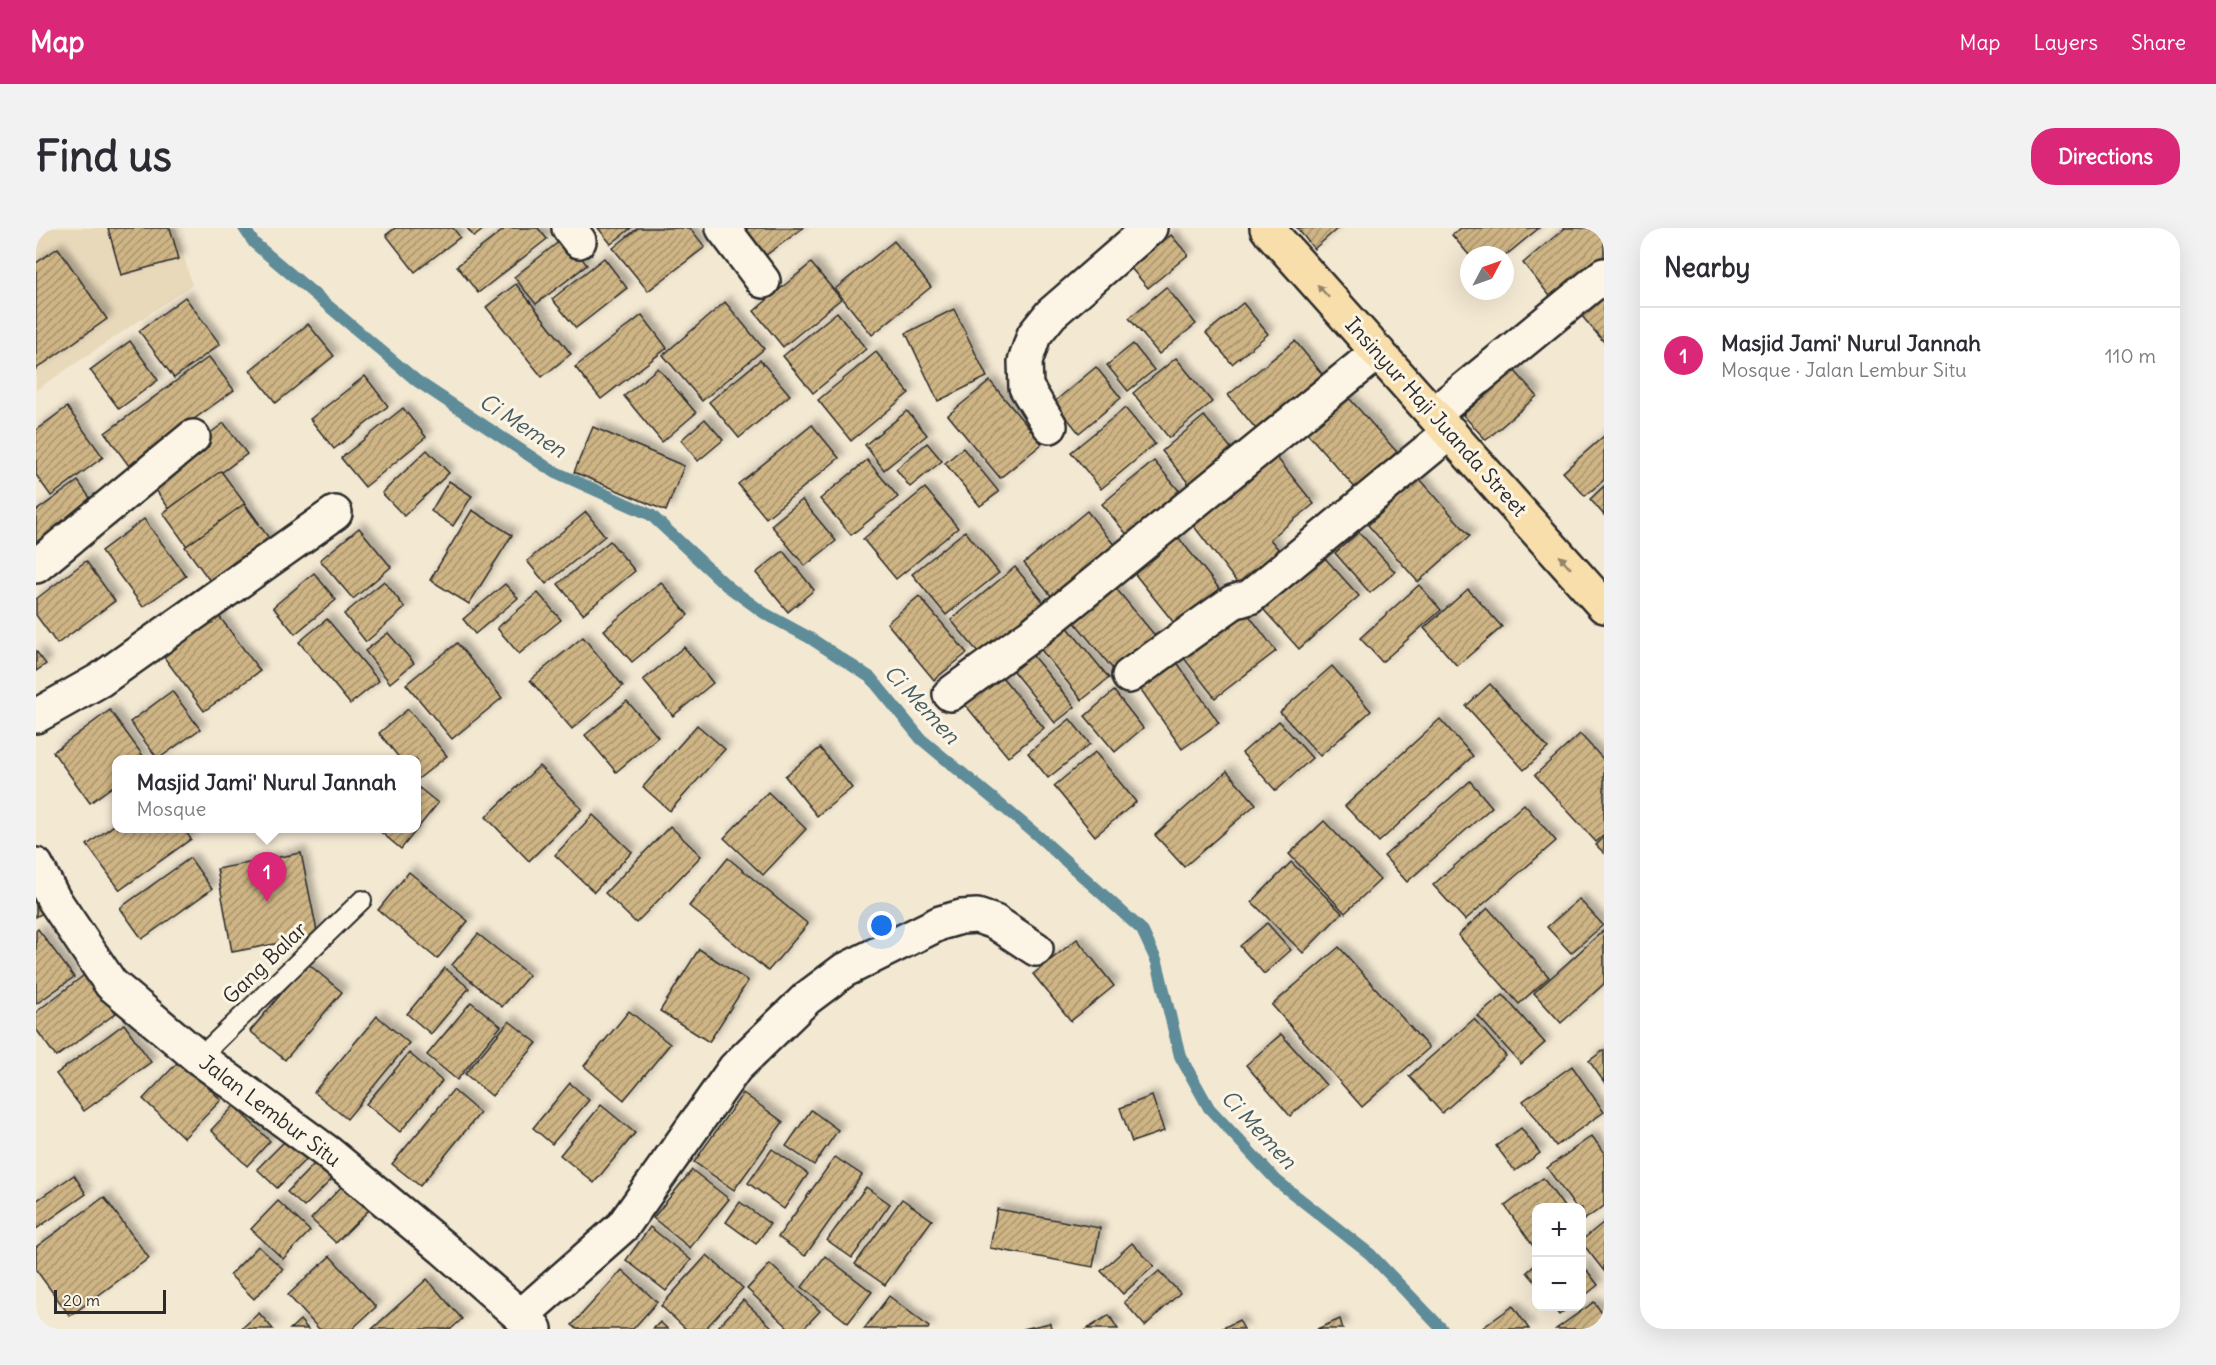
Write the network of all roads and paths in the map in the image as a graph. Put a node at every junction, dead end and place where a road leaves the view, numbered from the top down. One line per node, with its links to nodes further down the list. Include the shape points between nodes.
1 (723, 228): 5 (street)
2 (1150, 228): 8 (street, via 1051,314 1034,335 1025,362 1026,387)
3 (1267, 228): 6 (highway, Insinyur Haji Juanda Street, one-way to 3)
4 (1604, 275): 7 (street)
5 (763, 281)
6 (1378, 352): 7 (highway, Insinyur Haji Juanda Street); 14 (street, via 1035,632)
7 (1442, 423): 12 (highway, Insinyur Haji Juanda Street, one-way to 7); 13 (street, via 1250,597 1233,602)
8 (1050, 426)
9 (193, 437): 11 (street)
10 (335, 513): 15 (street, via 100,680)
11 (36, 566)
12 (1604, 606)
13 (1129, 676)
14 (950, 694)
15 (36, 716)
16 (36, 865): 19 (street, Jalan Lembur Situ, via 53,898 111,984)
17 (362, 900): 19 (lane, Gang Balar)
18 (1036, 949): 20 (street, via 995,922 977,916 961,917 940,923 843,971 807,998 735,1068 623,1226)
19 (199, 1059): 20 (street, Jalan Lembur Situ, via 327,1152)
20 (528, 1323)

